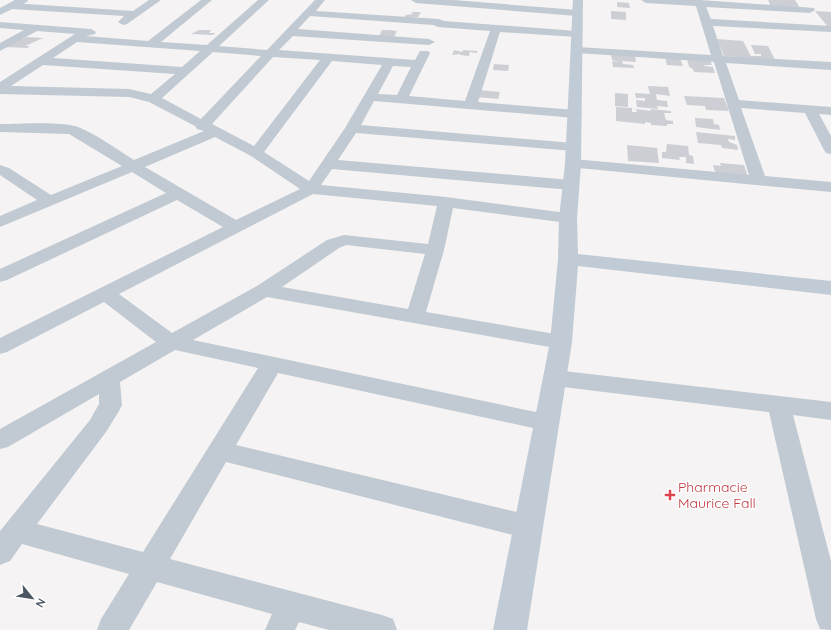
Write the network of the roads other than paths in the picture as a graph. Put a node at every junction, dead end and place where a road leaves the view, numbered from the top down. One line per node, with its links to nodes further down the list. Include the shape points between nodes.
1 (23, 0): 11 (main road)
2 (156, 0): 16 (street)
3 (206, 0): 30 (street)
4 (264, 0): 32 (street)
5 (320, 0): 15 (street)
6 (416, 0): 9 (street)
7 (646, 0): 10 (street)
8 (803, 0): 13 (street)
9 (449, 3): 12 (street); 18 (street)
10 (700, 3): 13 (street); 17 (street)
11 (12, 6): 14 (main road); 16 (street)
12 (578, 6): 26 (main road)
13 (810, 10): 22 (street)
14 (0, 11)
15 (307, 13): 18 (street); 24 (street)
16 (134, 14): 25 (street)
17 (706, 22): 22 (street); 36 (street)
18 (439, 23): 21 (street); 29 (street)
19 (0, 25): 20 (street)
20 (35, 28): 23 (street); 31 (street)
21 (496, 28): 26 (street); 47 (street)
22 (827, 29)
23 (86, 32): 25 (street); 27 (street)
24 (289, 32): 29 (street); 34 (street)
25 (107, 33): 28 (street)
26 (577, 34): 33 (main road)
27 (75, 39): 28 (street); 37 (street)
28 (96, 40): 30 (street)
29 (429, 42): 39 (street)
30 (150, 44): 32 (street)
31 (0, 48)
32 (210, 48): 34 (street); 41 (street)
33 (577, 50): 36 (street); 50 (main road)
34 (270, 53): 35 (street); 53 (street)
35 (329, 57): 38 (street); 56 (street)
36 (718, 59): 40 (street); 46 (street)
37 (41, 61): 41 (street); 42 (street)
38 (390, 61): 39 (street); 43 (street)
39 (419, 64): 45 (street)
40 (831, 66)
41 (185, 72): 44 (street)
42 (0, 89): 44 (street, via 129,93)
43 (369, 97): 45 (street); 52 (street)
44 (154, 99): 53 (street)
45 (400, 100): 47 (street)
46 (733, 103): 48 (street); 61 (street)
47 (470, 106): 50 (street)
48 (810, 109): 49 (street); 55 (street)
49 (831, 110)
50 (575, 114): 54 (main road)
51 (0, 128): 59 (street, via 72,130)
52 (352, 128): 54 (street); 57 (street)
53 (208, 129): 56 (street); 59 (street)
54 (573, 147): 58 (main road)
55 (831, 150)
56 (256, 153): 63 (street)
57 (327, 164): 62 (street); 63 (street)
58 (573, 164): 61 (street); 62 (main road)
59 (134, 167): 65 (street); 66 (street)
60 (0, 170): 66 (street)
61 (759, 181): 64 (street)
62 (571, 185): 68 (main road)
63 (311, 188): 67 (street); 70 (street)
64 (831, 188)
65 (178, 194): 70 (street); 73 (street)
66 (49, 201): 69 (street)
67 (446, 202): 68 (street); 71 (street)
68 (568, 218): 72 (main road)
69 (0, 222)
70 (236, 226): 76 (street)
71 (435, 250): 75 (street, via 344,240 333,244); 77 (street)
72 (568, 260): 74 (main road); 79 (main road)
73 (0, 276)
74 (831, 288)
75 (264, 290): 77 (street); 78 (street)
76 (105, 293): 78 (street); 80 (street)
77 (415, 317): 79 (street)
78 (170, 342): 81 (street); 82 (street)
79 (561, 342): 83 (main road)
80 (0, 347)
81 (272, 364): 86 (street); 88 (street)
82 (108, 378): 87 (street); 90 (street, via 111,405 98,426)
83 (555, 378): 84 (street); 86 (main road)
84 (779, 404): 85 (street); 94 (street)
85 (831, 411)
86 (548, 422): 89 (main road)
87 (0, 440)
88 (220, 451): 89 (street); 92 (street)
89 (529, 527): 97 (main road)
90 (17, 531): 91 (street); 92 (street)
91 (0, 552)
92 (150, 566): 93 (street); 95 (street)
93 (285, 618): 96 (street)
94 (831, 619)
95 (112, 630)
96 (382, 630)
97 (510, 630)

